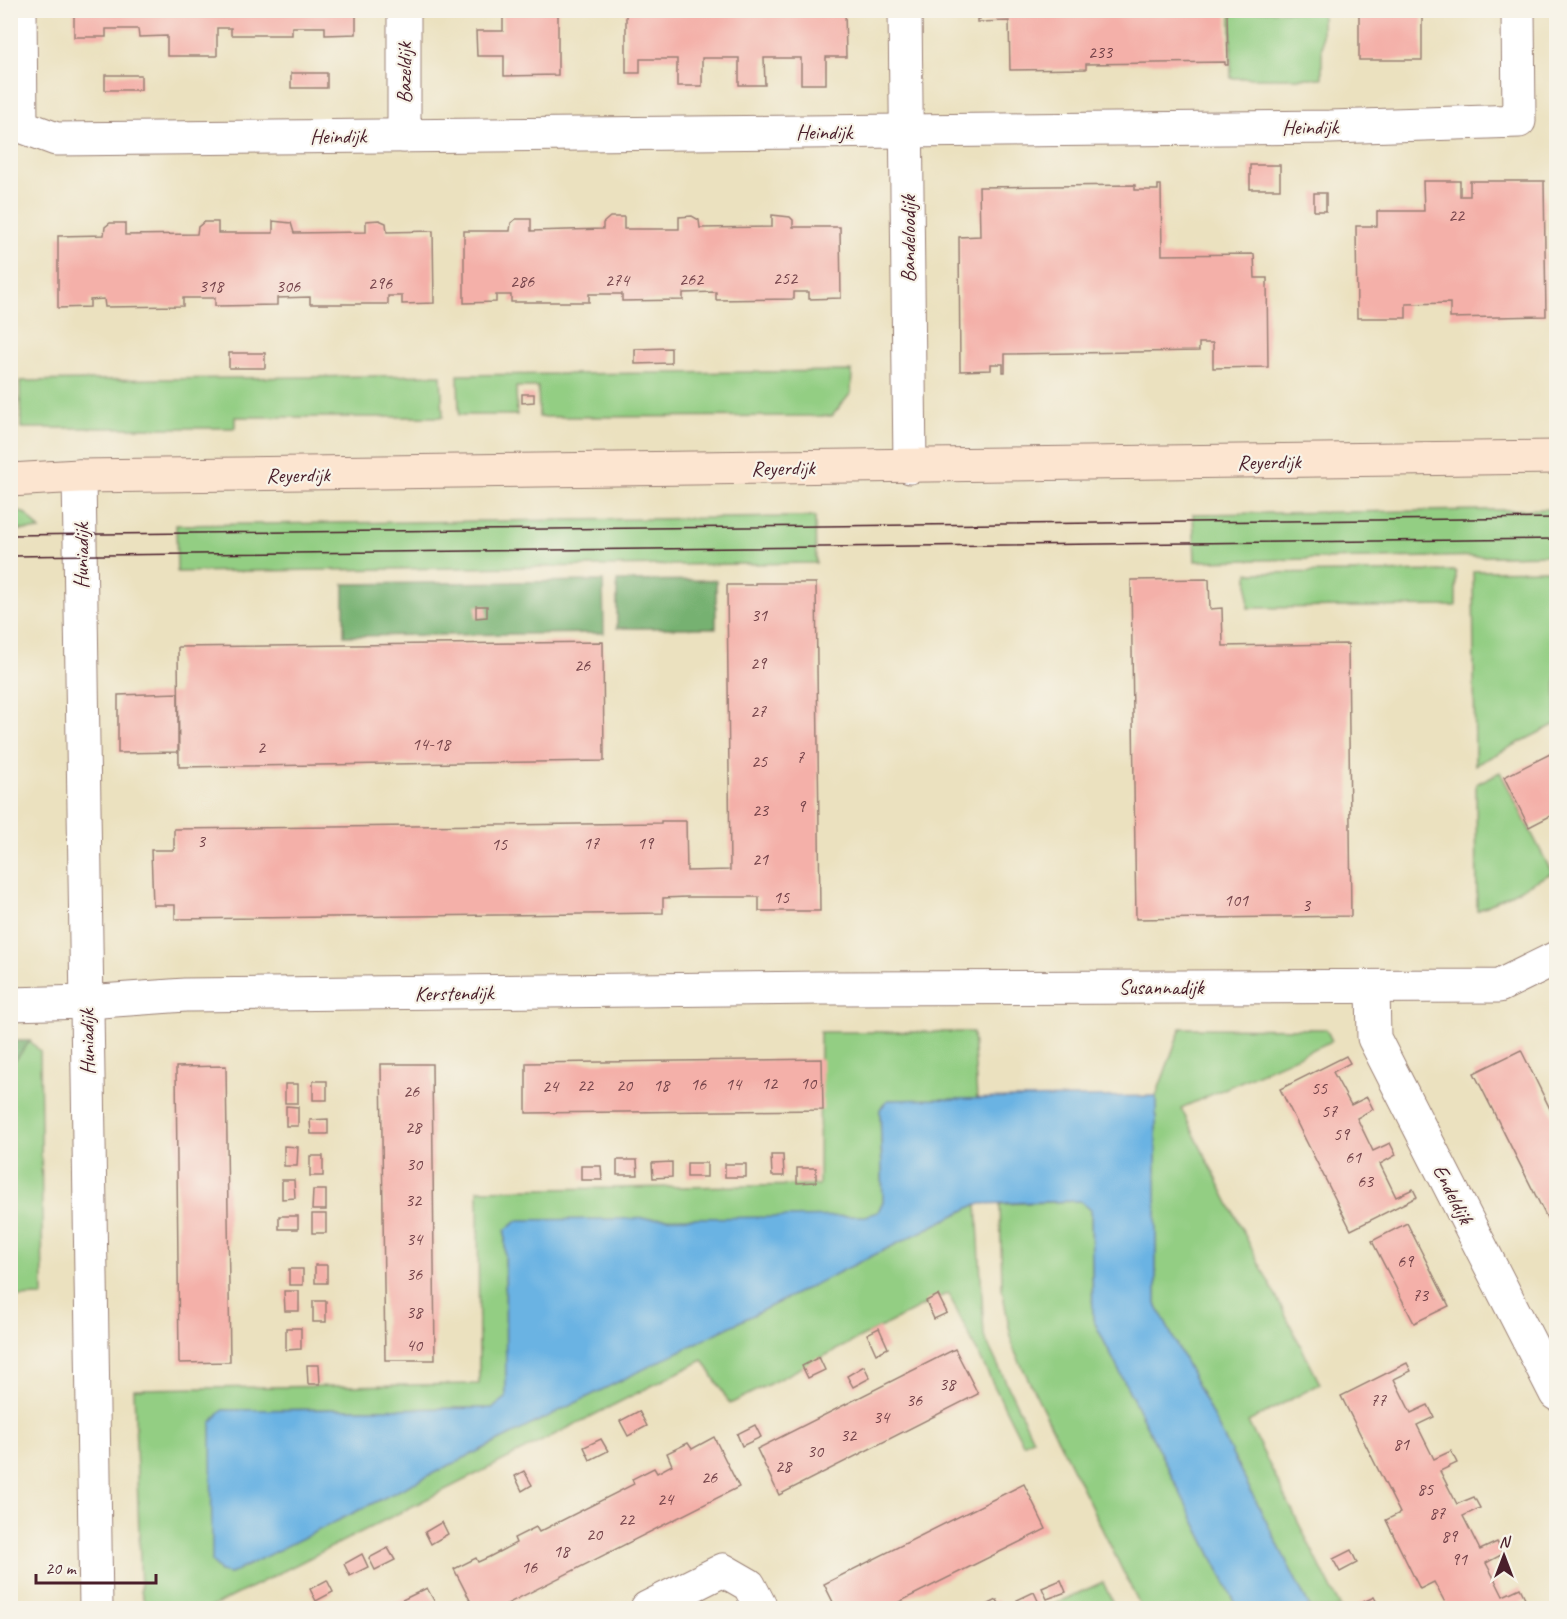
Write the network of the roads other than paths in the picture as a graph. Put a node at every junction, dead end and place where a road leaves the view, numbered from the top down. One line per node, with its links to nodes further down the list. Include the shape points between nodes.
1 (20, 10): 6 (street, Heindijk, via 21,126 56,139)
2 (404, 10): 6 (street, Bazeldijk)
3 (905, 10): 5 (street, Bandeloodijk)
4 (1518, 10): 5 (street, Heindijk, via 1519,121)
5 (907, 132): 6 (street, Heindijk); 8 (street, Bandeloodijk)
6 (404, 136)
7 (1557, 457): 8 (street, Reyerdijk)
8 (910, 467): 9 (street, Reyerdijk)
9 (79, 476): 10 (street, Reyerdijk); 14 (street, Huniadijk)
10 (10, 480)
11 (1557, 958): 12 (street, Susannadijk, via 1499,986)
12 (1373, 987): 13 (street, Susannadijk); 16 (street, Endeldijk, via 1374,1038)
13 (822, 988): 14 (street, Kerstendijk, via 185,995)
14 (87, 1002): 15 (street, Kerstendijk); 17 (street, Huniadijk)
15 (10, 1005)
16 (1557, 1394)
17 (96, 1608)
18 (647, 1608): 19 (street, via 723,1570 749,1585)
19 (761, 1608)

